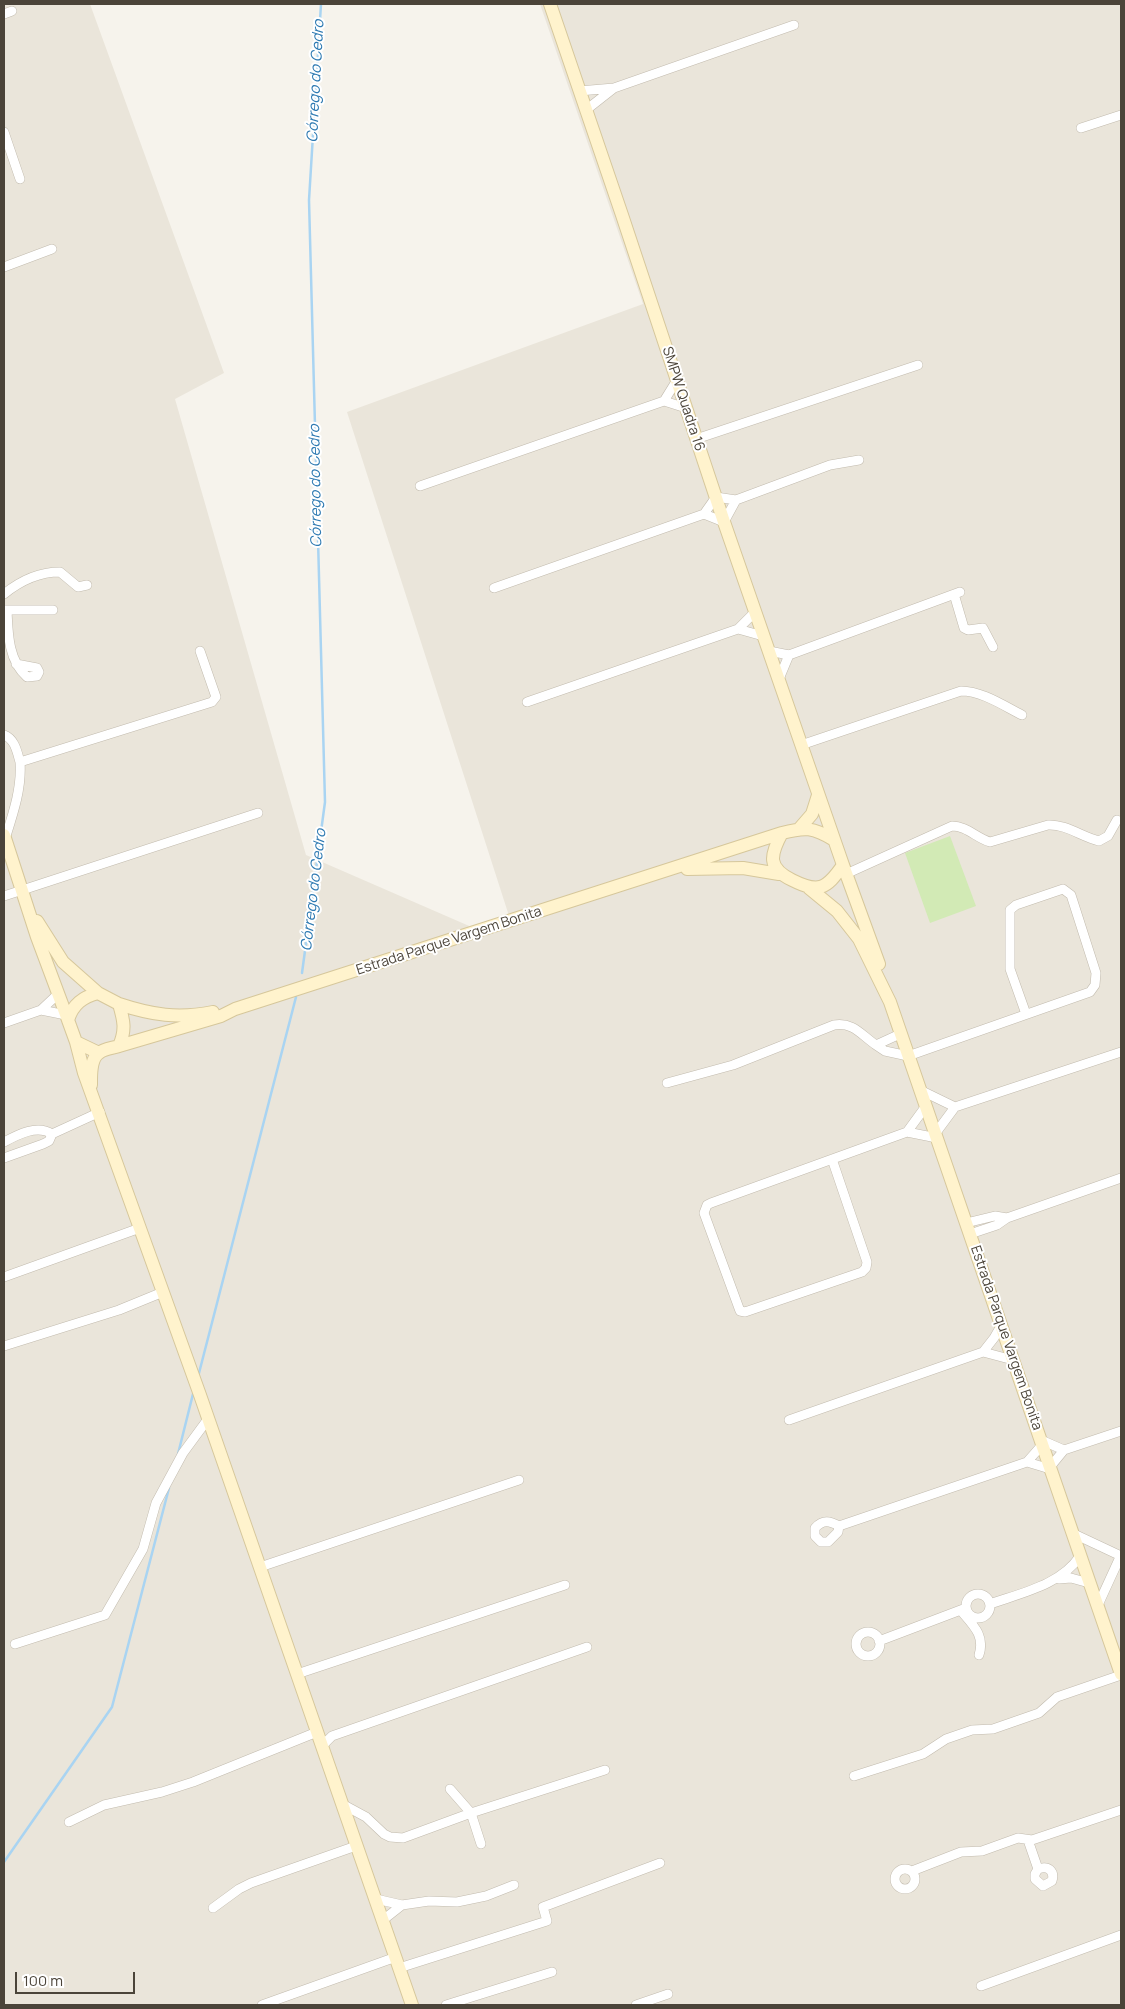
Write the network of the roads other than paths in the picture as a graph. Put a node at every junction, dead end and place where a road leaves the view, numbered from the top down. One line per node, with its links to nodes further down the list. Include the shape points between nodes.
1 (550, 4): 4 (main road, SMPW Quadra 16)
2 (794, 25): 3 (street)
3 (614, 88): 4 (street); 5 (street)
4 (579, 90): 5 (main road, SMPW Quadra 16)
5 (586, 110): 13 (main road, SMPW Quadra 16)
6 (1121, 115): 7 (street)
7 (1081, 128)
8 (4, 132): 9 (street)
9 (20, 179)
10 (52, 249): 11 (street)
11 (4, 267)
12 (918, 365): 16 (street)
13 (677, 380): 14 (street); 15 (main road, SMPW Quadra 16)
14 (664, 402): 15 (street); 18 (street)
15 (686, 408): 16 (main road, SMPW Quadra 16)
16 (696, 439): 19 (main road, SMPW Quadra 16)
17 (859, 460): 20 (street, via 830,465)
18 (420, 486)
19 (716, 496): 20 (street); 21 (street); 22 (main road, SMPW Quadra 16)
20 (736, 500): 22 (street)
21 (704, 514): 22 (street); 24 (street)
22 (724, 522): 28 (main road, SMPW Quadra 16)
23 (87, 585): 25 (street, via 78,587 60,572 47,572 17,583)
24 (494, 588)
25 (4, 594)
26 (5, 610): 27 (street); 35 (street)
27 (53, 610)
28 (755, 612): 29 (street); 30 (main road, SMPW Quadra 16)
29 (738, 629): 30 (street); 37 (street)
30 (763, 636): 33 (main road, SMPW Quadra 16)
31 (993, 647): 34 (street, via 983,628 964,628 957,593)
32 (200, 651): 41 (street, via 214,688 216,697 212,702)
33 (769, 651): 34 (street); 36 (main road, SMPW Quadra 16)
34 (789, 655): 36 (street)
35 (16, 664)
36 (779, 679): 40 (main road, SMPW Quadra 16)
37 (527, 702)
38 (1022, 715): 40 (street, via 972,692 961,692)
39 (4, 735): 41 (street, via 16,747)
40 (801, 746): 42 (main road, SMPW Quadra 16)
41 (20, 762): 47 (street, via 21,775 13,814)
42 (818, 795): 45 (main road, via 812,814); 48 (main road, SMPW Quadra 16)
43 (258, 813): 52 (street)
44 (1116, 820): 49 (street, via 1108,836 1100,841 1058,824 990,842 967,829 952,826)
45 (799, 829): 46 (main road); 48 (main road, via 814,830)
46 (782, 833): 50 (main road, Estrada Parque Vargem Bonita); 51 (main road, via 773,855)
47 (4, 837): 52 (main road)
48 (834, 840): 49 (main road)
49 (844, 870): 53 (main road, via 818,888); 57 (main road, Estrada Parque Vargem Bonita, via 875,951)
50 (662, 872): 51 (main road, Estrada Parque Vargem Bonita, via 743,868); 59 (main road, Estrada Parque Vargem Bonita)
51 (779, 874): 53 (main road)
52 (22, 886): 54 (street); 55 (main road, via 38,922 63,962); 56 (main road)
53 (809, 888): 57 (main road, Estrada Parque Vargem Bonita, via 837,911 859,939)
54 (4, 896)
55 (98, 992): 58 (main road); 62 (main road, via 81,1000)
56 (58, 994): 60 (street); 62 (main road)
57 (890, 1002): 64 (main road, Estrada Parque Vargem Bonita)
58 (119, 1004): 59 (main road, Estrada Parque Vargem Bonita, via 171,1016); 67 (main road, via 125,1031)
59 (235, 1009): 67 (main road, Estrada Parque Vargem Bonita)
60 (41, 1010): 62 (street); 63 (street)
61 (1026, 1014): 61 (street, via 1090,992 1096,982 1071,895 1063,889 1010,910 1010,969); 70 (street)
62 (67, 1018): 65 (main road)
63 (4, 1023)
64 (900, 1034): 66 (street); 70 (main road, Estrada Parque Vargem Bonita)
65 (76, 1042): 69 (main road); 72 (main road)
66 (876, 1045): 70 (street, via 894,1054); 71 (street, via 852,1026 834,1025 733,1065)
67 (119, 1046): 69 (main road)
68 (1121, 1052): 75 (street)
69 (98, 1053): 72 (main road, via 92,1069)
70 (908, 1056): 73 (main road, Estrada Parque Vargem Bonita)
71 (666, 1083)
72 (91, 1090): 76 (main road)
73 (920, 1090): 74 (main road, Estrada Parque Vargem Bonita); 75 (street)
74 (926, 1106): 77 (street); 79 (main road, Estrada Parque Vargem Bonita)
75 (955, 1107): 79 (street)
76 (100, 1112): 78 (street); 84 (main road)
77 (907, 1132): 79 (street); 82 (street)
78 (52, 1134): 80 (street, via 30,1131); 81 (street, via 46,1142)
79 (936, 1136): 85 (main road, Estrada Parque Vargem Bonita)
80 (4, 1142)
81 (4, 1158)
82 (832, 1159): 82 (street, via 705,1207 704,1213 740,1311 745,1312 866,1268 867,1262)
83 (1121, 1178): 85 (street, via 1007,1218 997,1225)
84 (140, 1228): 86 (street); 87 (main road)
85 (968, 1228): 88 (main road, Estrada Parque Vargem Bonita)
86 (4, 1277)
87 (163, 1292): 89 (street, via 119,1310); 92 (main road)
88 (1001, 1326): 90 (street); 91 (main road, Estrada Parque Vargem Bonita)
89 (4, 1346)
90 (983, 1352): 91 (street); 93 (street)
91 (1013, 1360): 95 (main road, Estrada Parque Vargem Bonita)
92 (208, 1419): 104 (main road); 112 (street, via 183,1453 156,1503 143,1549 105,1615)
93 (789, 1420)
94 (1121, 1431): 96 (street)
95 (1041, 1443): 96 (street); 97 (street); 98 (main road, Estrada Parque Vargem Bonita)
96 (1064, 1450): 98 (street)
97 (1027, 1462): 98 (street); 100 (street)
98 (1050, 1468): 101 (main road, Estrada Parque Vargem Bonita)
99 (519, 1480): 104 (street)
100 (839, 1526)
101 (1072, 1533): 102 (main road, Estrada Parque Vargem Bonita); 103 (street)
102 (1080, 1556): 105 (street, via 1069,1571); 106 (main road, Estrada Parque Vargem Bonita)
103 (1121, 1556): 109 (street)
104 (260, 1566): 115 (main road)
105 (1054, 1580): 106 (street, via 1071,1578); 108 (street)
106 (1089, 1583): 109 (main road, Estrada Parque Vargem Bonita)
107 (565, 1585): 115 (street)
108 (990, 1604): 110 (street, via 983,1616 976,1618); 110 (street, via 980,1594 972,1595)
109 (1098, 1605): 116 (main road, Estrada Parque Vargem Bonita)
110 (963, 1609): 111 (street); 114 (street, via 981,1637)
111 (879, 1641)
112 (15, 1644)
113 (587, 1647): 118 (street)
114 (979, 1655)
115 (297, 1674): 117 (main road)
116 (1121, 1674): 121 (street, via 1056,1697 1039,1713 993,1729 972,1730 939,1743 923,1754)
117 (316, 1731): 118 (street); 119 (main road); 126 (street, via 193,1782 104,1805)
118 (332, 1736): 119 (street)
119 (322, 1746): 123 (main road)
120 (605, 1770): 125 (street)
121 (854, 1776)
122 (450, 1789): 125 (street)
123 (342, 1804): 125 (street, via 366,1817 384,1834 397,1839); 129 (main road)
124 (1121, 1810): 127 (street)
125 (472, 1813): 128 (street)
126 (69, 1822)
127 (1028, 1840): 131 (street); 132 (street, via 1018,1838 982,1851 961,1852)
128 (481, 1844)
129 (356, 1846): 134 (main road); 136 (street, via 251,1883)
130 (660, 1863): 139 (street, via 543,1907 547,1921)
131 (1038, 1869)
132 (912, 1871)
133 (514, 1885): 135 (street, via 474,1899)
134 (376, 1899): 135 (street); 137 (main road)
135 (402, 1905): 137 (street)
136 (213, 1908)
137 (383, 1920): 139 (main road)
138 (1121, 1935): 141 (street)
139 (397, 1962): 143 (street); 144 (main road)
140 (552, 1972): 145 (street)
141 (981, 1986)
142 (668, 1994): 146 (street)
143 (262, 2005)
144 (412, 2005)
145 (446, 2005)
146 (636, 2005)

